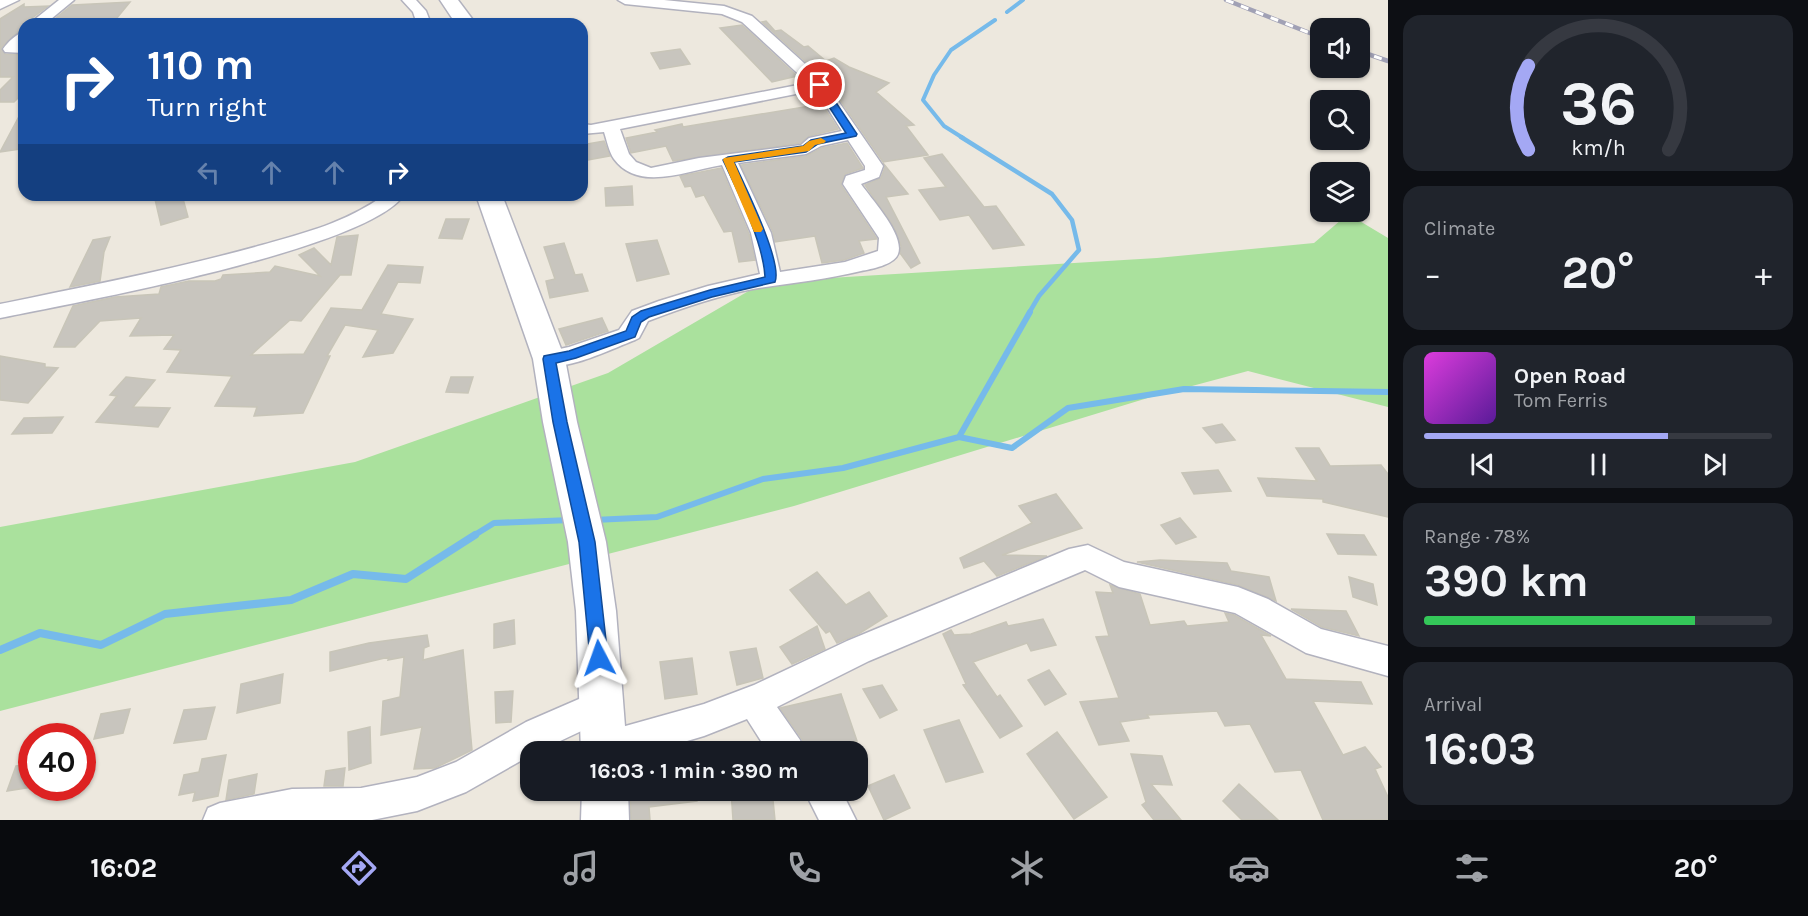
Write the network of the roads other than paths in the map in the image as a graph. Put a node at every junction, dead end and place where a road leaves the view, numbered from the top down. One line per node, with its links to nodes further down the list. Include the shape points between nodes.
1 (12, 0): 6 (street)
2 (67, 0): 8 (street)
3 (394, 0): 7 (street)
4 (449, 0): 10 (street)
5 (625, 0): 11 (street, via 738,14)
6 (0, 5)
7 (406, 6): 9 (street, via 419,11)
8 (44, 18)
9 (422, 18)
10 (459, 18)
11 (820, 85): 12 (street); 14 (street)
12 (610, 126): 13 (street); 15 (street, via 621,156 642,172)
13 (588, 130)
14 (852, 134): 15 (street, via 815,142 806,149); 18 (street, via 875,170 852,180 852,184 889,238 888,254 883,259 857,265)
15 (728, 160): 18 (street, via 747,200 770,264)
16 (388, 201): 19 (street, via 339,229 192,270)
17 (491, 201): 20 (street)
18 (771, 279): 20 (street, via 645,314 636,320 631,333)
19 (0, 311)
20 (549, 359): 23 (street, via 587,542)
21 (1388, 661): 22 (street, via 1317,643 1238,600 1119,574 1088,557 858,651)
22 (754, 701): 25 (street); 26 (street)
23 (602, 705): 24 (street); 29 (street, via 537,733 465,775 417,794 361,805 292,806)
24 (603, 741)
25 (656, 741)
26 (781, 741)
27 (605, 801): 30 (street)
28 (828, 801): 31 (street)
29 (220, 820)
30 (605, 820)
31 (839, 820)

